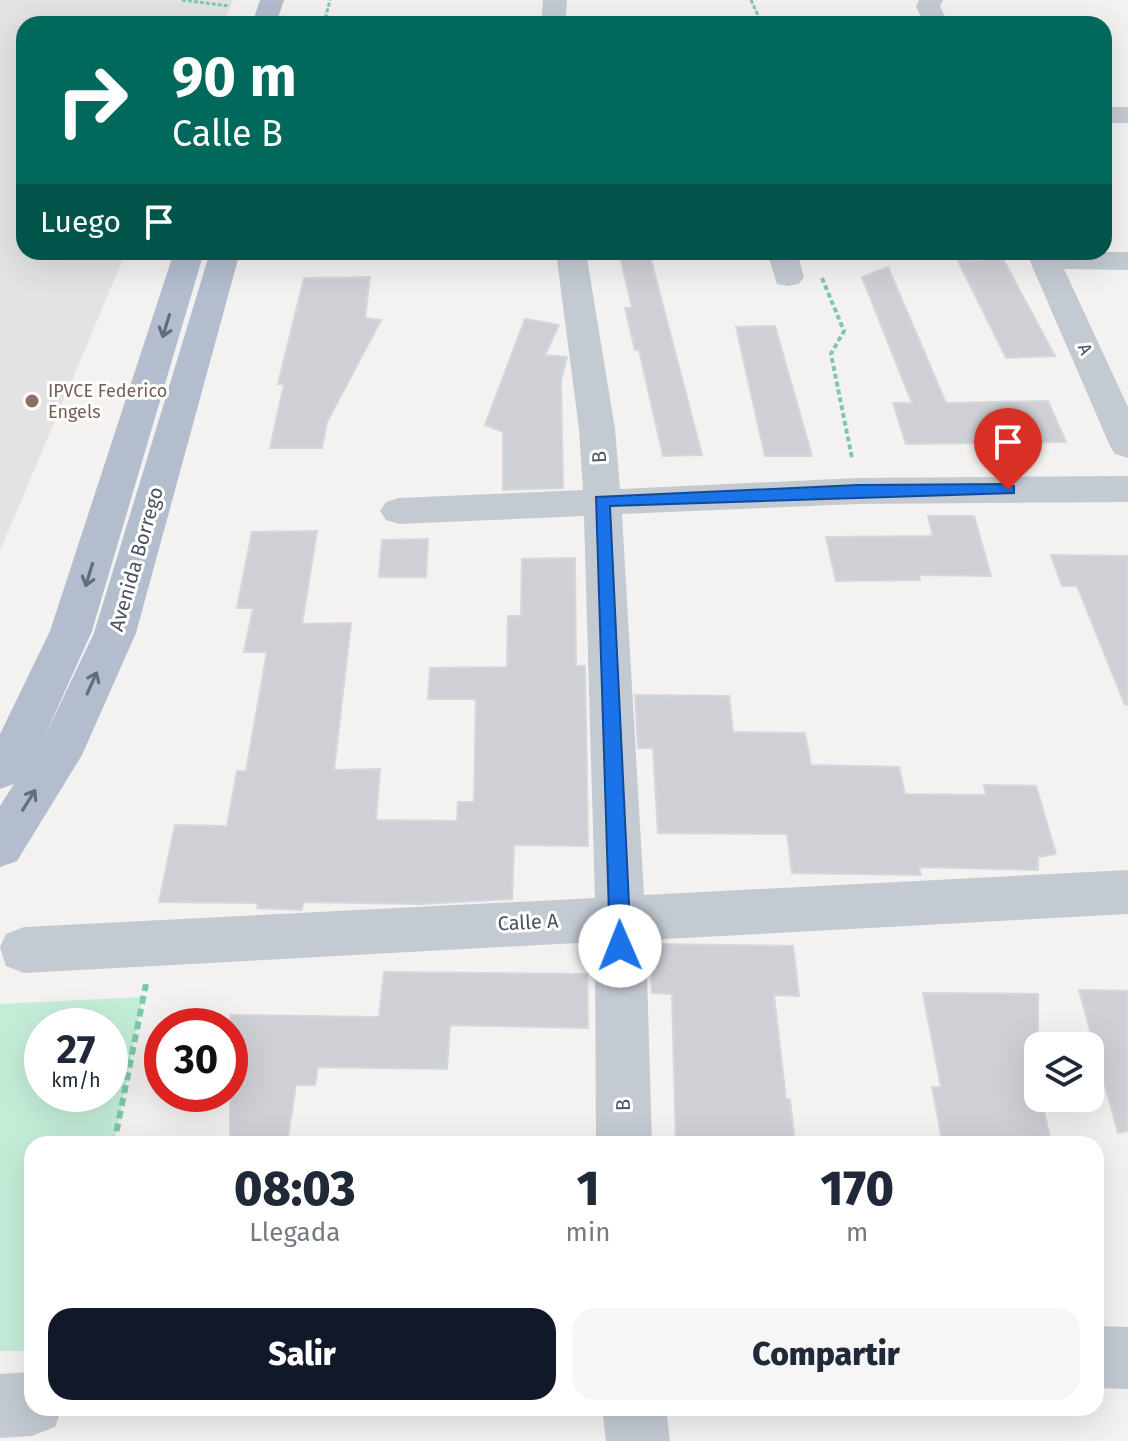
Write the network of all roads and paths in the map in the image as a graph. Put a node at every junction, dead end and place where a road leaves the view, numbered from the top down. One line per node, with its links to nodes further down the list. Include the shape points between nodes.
1 (182, 0): 2 (path)
2 (230, 6)
3 (187, 260): 13 (main road, Avenida Borrego, one-way to 13, via 71,631 23,736)
4 (223, 260): 14 (main road, Avenida Borrego, one-way to 4, via 66,742 115,633)
5 (573, 260): 11 (street, B)
6 (1045, 260): 8 (street, A)
7 (785, 264): 10 (path, via 821,276 844,331 831,354)
8 (1128, 446)
9 (1128, 489): 10 (street)
10 (858, 491): 11 (street)
11 (602, 501): 12 (street); 16 (street, B)
12 (399, 511)
13 (0, 770)
14 (0, 846)
15 (1128, 892): 16 (street, Calle A)
16 (620, 917): 17 (street, Calle A); 20 (street, B)
17 (154, 943): 18 (street, Calle A); 19 (path)
18 (24, 950)
19 (116, 1136)
20 (624, 1136)
21 (1104, 1357): 22 (street)
22 (1128, 1358)
23 (24, 1404): 24 (street)
24 (0, 1406)
25 (635, 1416): 26 (street)
26 (638, 1441)

